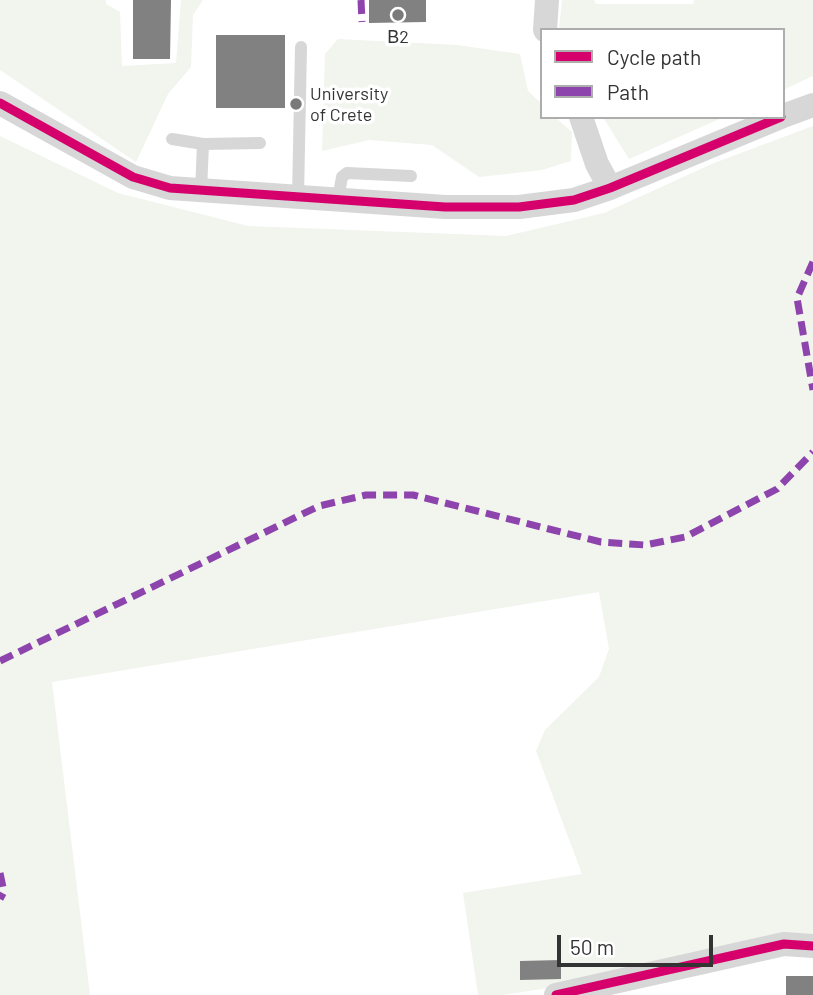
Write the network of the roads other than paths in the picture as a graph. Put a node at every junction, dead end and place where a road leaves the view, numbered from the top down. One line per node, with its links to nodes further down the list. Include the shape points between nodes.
1 (547, 0): 2 (street)
2 (545, 28)
3 (301, 47): 15 (lane)
4 (0, 103): 14 (street, via 133,177)
5 (813, 105): 6 (street)
6 (785, 116)
7 (582, 119): 13 (street)
8 (777, 119): 13 (street)
9 (172, 139): 11 (lane)
10 (260, 143): 11 (lane)
11 (203, 144): 14 (lane)
12 (411, 176): 16 (lane, via 347,173)
13 (610, 188): 16 (street, via 574,200 519,207)
14 (201, 191): 15 (street)
15 (299, 197): 16 (street)
16 (338, 199)
17 (813, 946): 18 (street, via 784,944)
18 (556, 995)

